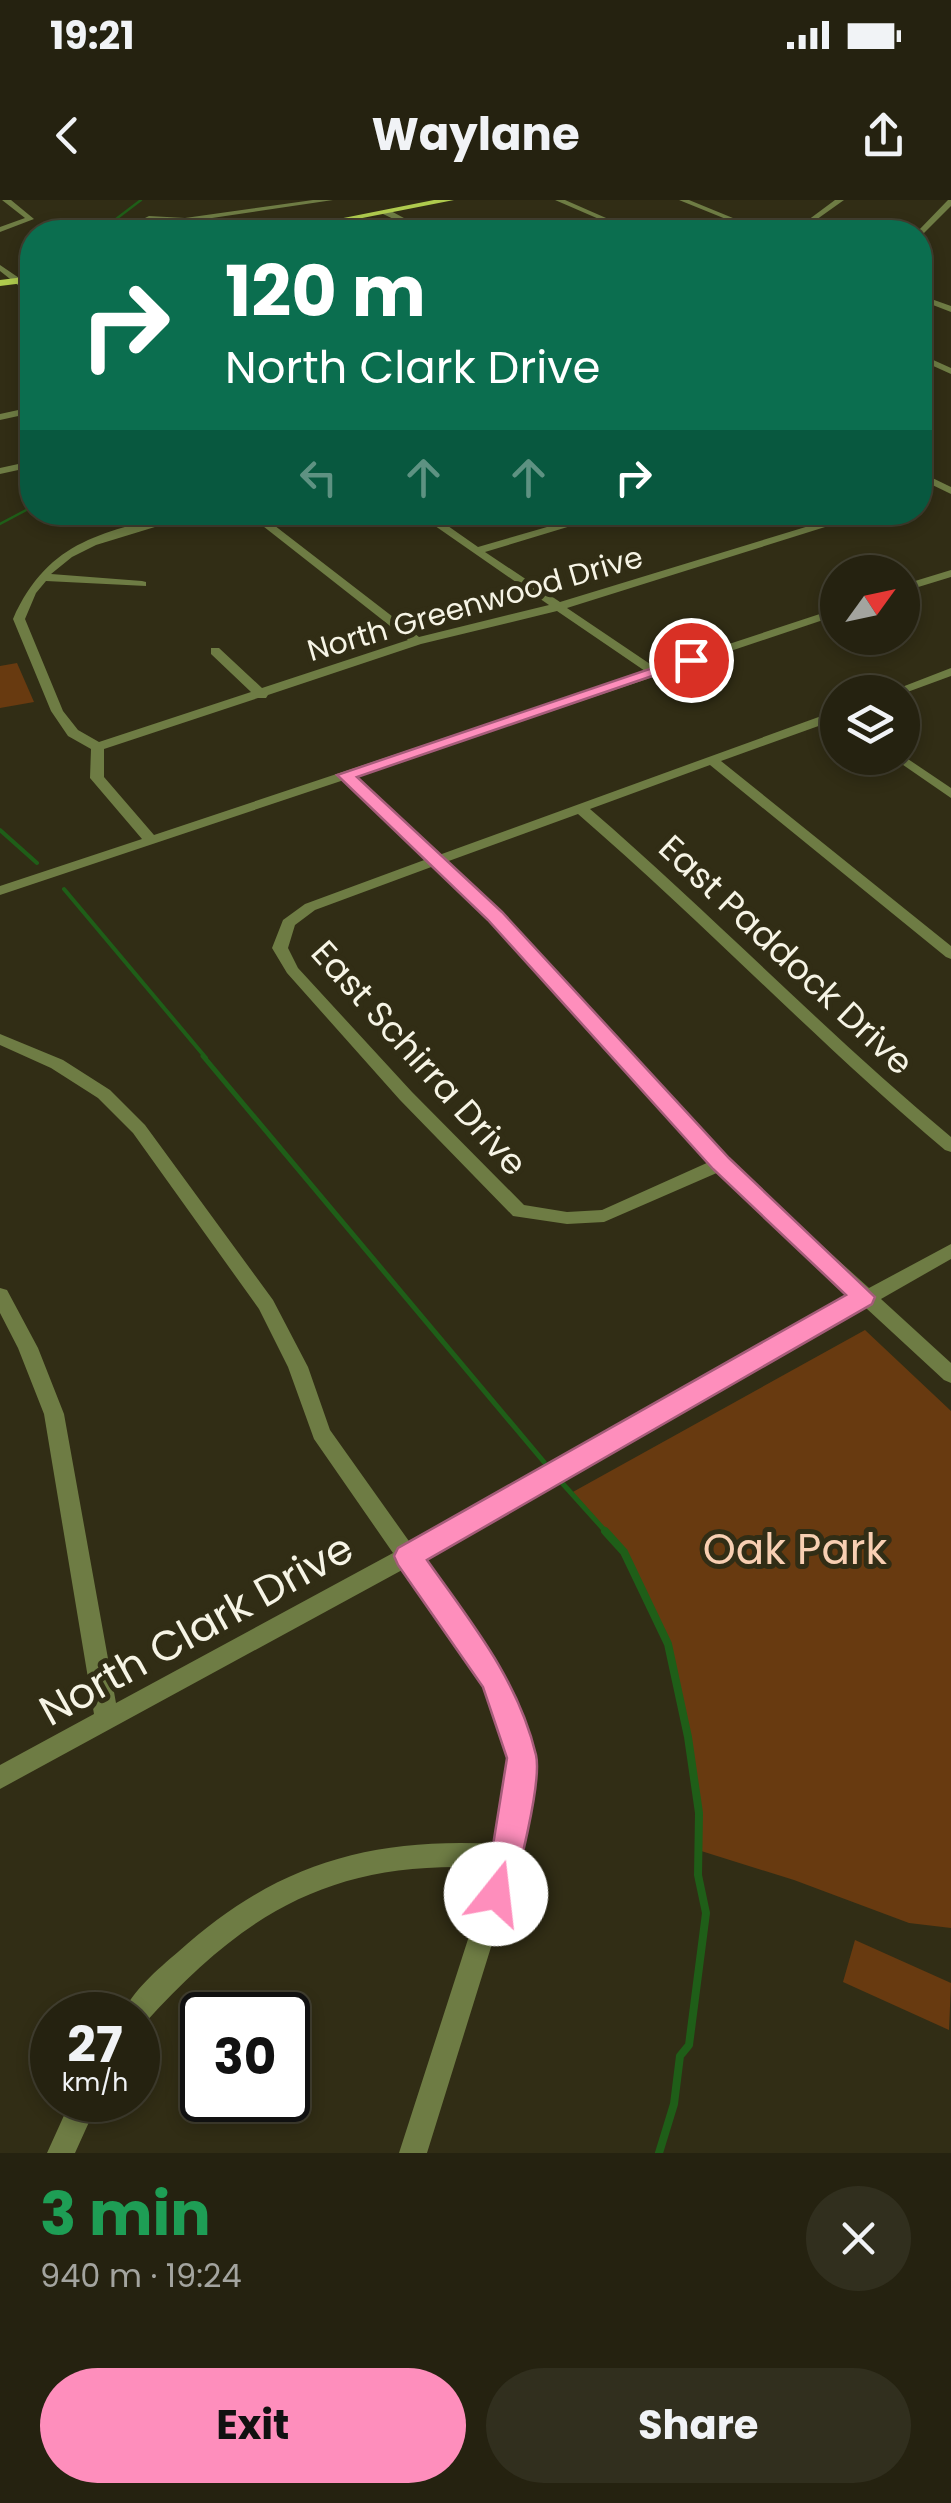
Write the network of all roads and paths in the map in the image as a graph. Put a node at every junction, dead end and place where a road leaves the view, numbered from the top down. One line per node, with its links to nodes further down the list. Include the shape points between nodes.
1 (6, 200): 11 (street)
2 (329, 200): 12 (street)
3 (449, 200): 9 (main road)
4 (559, 200): 15 (street)
5 (683, 200): 16 (street)
6 (816, 200): 7 (street)
7 (838, 202): 17 (street)
8 (951, 202): 18 (street)
9 (386, 212): 13 (main road); 14 (street)
10 (149, 218): 12 (street)
11 (27, 220)
12 (186, 220)
13 (343, 220)
14 (400, 220)
15 (606, 220)
16 (733, 220)
17 (812, 220)
18 (932, 220)
19 (0, 267): 20 (street)
20 (13, 282)
21 (949, 490): 22 (street)
22 (933, 493)
23 (149, 525): 30 (street, via 88,541)
24 (267, 525): 35 (street)
25 (439, 525): 28 (street)
26 (558, 525): 28 (street)
27 (825, 525): 33 (street, North Greenwood Drive)
28 (476, 551): 33 (street)
29 (950, 575): 32 (street)
30 (43, 576): 31 (street); 42 (street, via 19,619 57,711)
31 (142, 584)
32 (920, 584)
33 (557, 606): 35 (street, North Greenwood Drive); 37 (street)
34 (820, 617): 37 (street)
35 (417, 641): 40 (street, North Greenwood Drive)
36 (214, 651): 40 (street)
37 (654, 672): 45 (street)
38 (951, 672): 39 (street)
39 (920, 683)
40 (262, 695): 42 (street, North Greenwood Drive)
41 (820, 720): 43 (street)
42 (98, 748): 48 (street, via 97,778)
43 (711, 760): 47 (street); 51 (street)
44 (920, 772): 46 (street)
45 (346, 775): 48 (street); 49 (street)
46 (951, 794)
47 (580, 808): 49 (street); 53 (street, East Paddock Drive)
48 (152, 840): 50 (street)
49 (436, 861): 54 (street, via 495,916); 54 (street, East Schirra Drive, via 310,907 288,922 280,948 292,970 492,1188 520,1211 604,1216)
50 (0, 891)
51 (951, 954)
52 (0, 1039): 59 (street, via 104,1094 139,1129 259,1294 298,1366 321,1433)
53 (951, 1146)
54 (721, 1164): 57 (street)
55 (951, 1251): 57 (street, North Clark Drive)
56 (0, 1295): 60 (street, via 42,1382 61,1441)
57 (863, 1297): 58 (street); 59 (street, North Clark Drive)
58 (951, 1374)
59 (408, 1556): 60 (street, North Clark Drive); 62 (street, via 495,1681 522,1758)
60 (107, 1720): 61 (street, North Clark Drive)
61 (0, 1778)
62 (507, 1858): 63 (street, via 415,1853 308,1879 206,1941); 66 (street)
63 (157, 1992)
64 (75, 2122): 65 (street)
65 (61, 2153)
66 (413, 2153)

